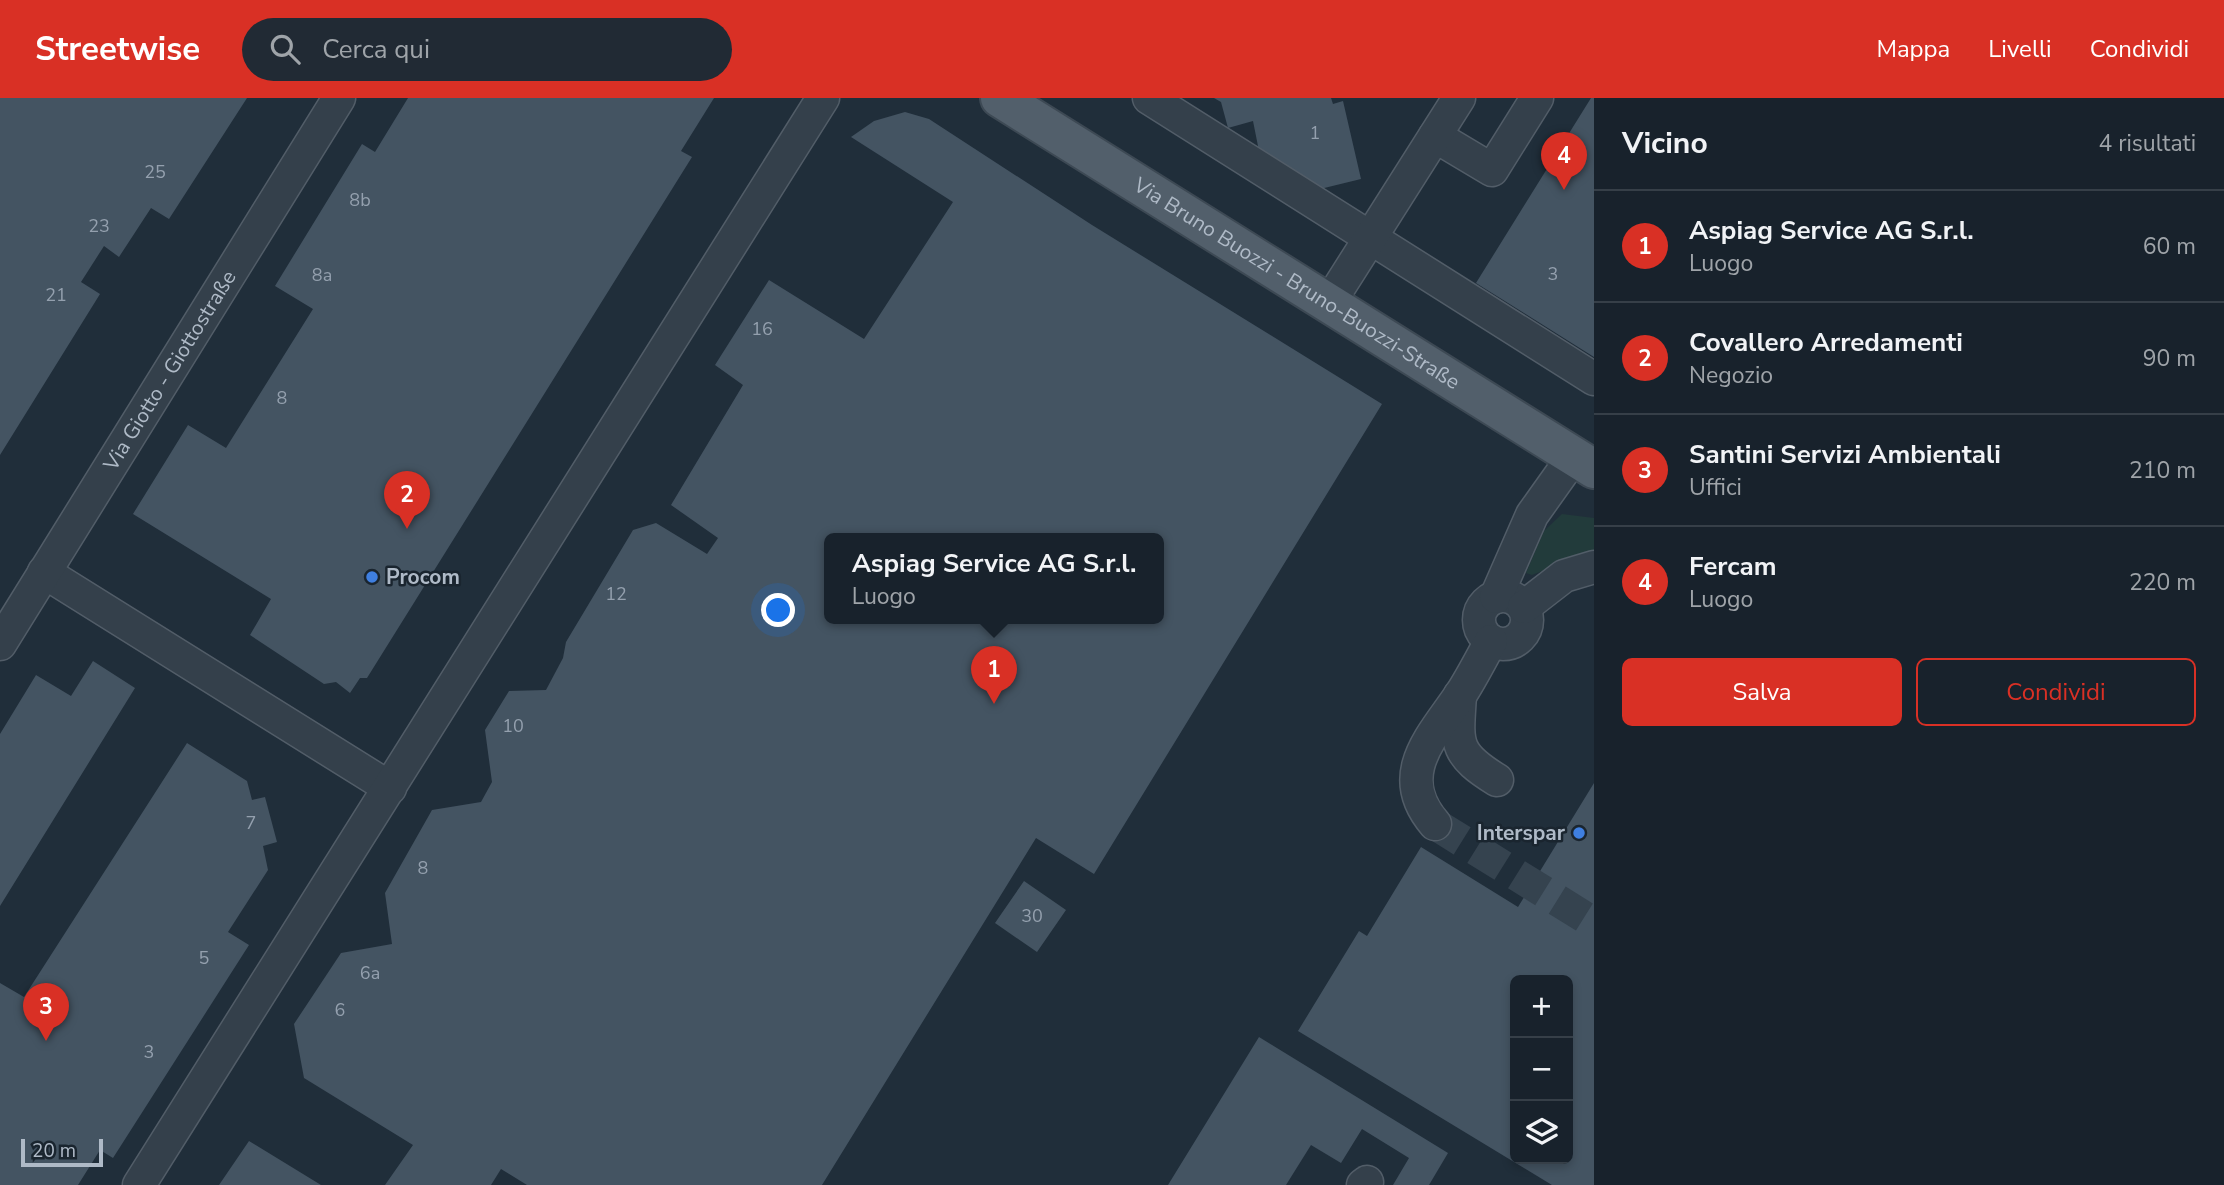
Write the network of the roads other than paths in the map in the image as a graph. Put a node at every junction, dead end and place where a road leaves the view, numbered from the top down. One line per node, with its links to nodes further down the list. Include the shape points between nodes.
1 (340, 98): 13 (street, Via Giotto - Giottostraße)
2 (823, 98): 18 (street)
3 (1000, 98): 9 (main road, Via Bruno Buozzi - Bruno-Buozzi-Straße)
4 (1149, 98): 8 (street)
5 (1459, 98): 7 (street)
6 (1537, 98): 7 (street, via 1493,170)
7 (1435, 136): 8 (street)
8 (1372, 239): 9 (street); 10 (street)
9 (1329, 303): 11 (main road, Via Bruno Buozzi - Bruno-Buozzi-Straße)
10 (1594, 379)
11 (1584, 462): 14 (street, via 1532,515)
12 (1594, 567): 14 (street)
13 (44, 572): 15 (street, Via Giotto - Giottostraße); 18 (street)
14 (1510, 602): 16 (street, via 1528,622 1521,638 1507,645 1491,641)
15 (0, 644)
16 (1460, 695): 17 (street, via 1460,745 1471,765); 19 (street, via 1419,760 1420,797)
17 (1497, 780)
18 (390, 788): 20 (street)
19 (1436, 824)
20 (139, 1185)

